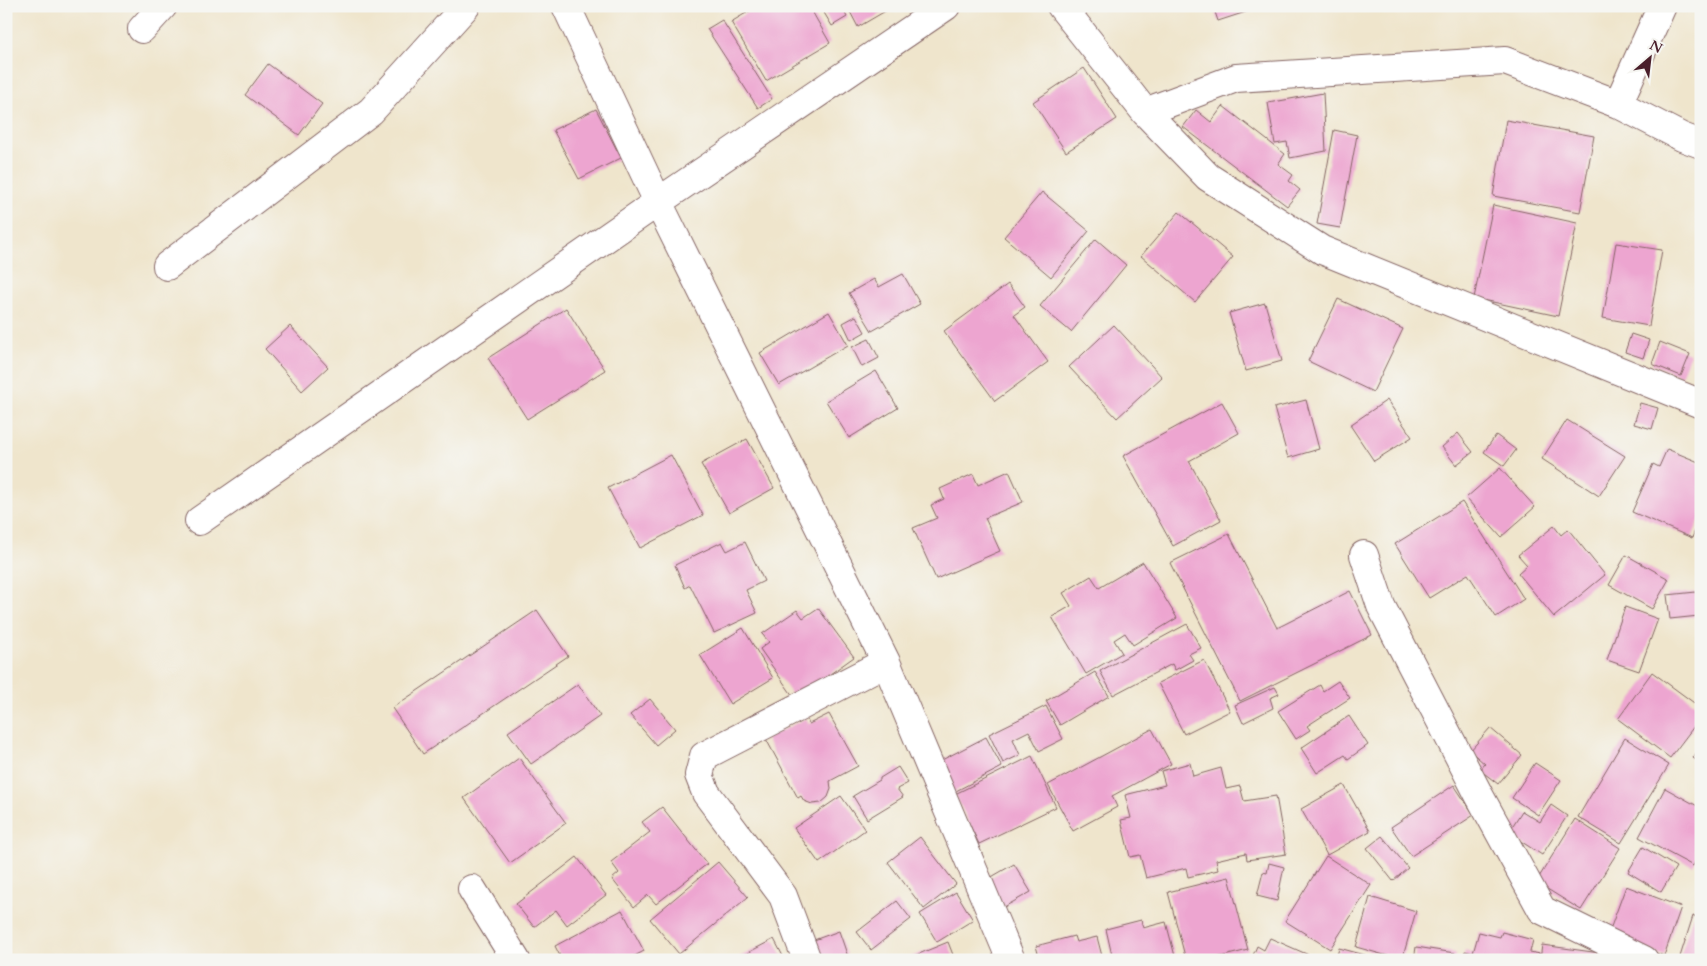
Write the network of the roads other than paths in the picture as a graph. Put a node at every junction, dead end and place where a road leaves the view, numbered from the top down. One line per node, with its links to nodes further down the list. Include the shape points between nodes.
1 (163, 6): 7 (street)
2 (466, 6): 12 (street, via 371,111)
3 (566, 6): 11 (street)
4 (946, 6): 11 (street)
5 (1061, 6): 9 (street)
6 (1662, 6): 8 (street)
7 (142, 29)
8 (1618, 104): 9 (street, via 1505,61 1236,78); 10 (street)
9 (1145, 112): 13 (street, via 1208,177 1322,250)
10 (1701, 144)
11 (658, 202): 14 (street); 16 (street)
12 (167, 266)
13 (1701, 404)
14 (199, 521)
15 (1364, 555): 21 (street, via 1381,606 1542,910)
16 (886, 662): 19 (street, via 704,756 699,775 706,793 783,896); 20 (street)
17 (472, 889): 18 (street)
18 (516, 960)
19 (807, 960)
20 (1011, 960)
21 (1644, 960)

